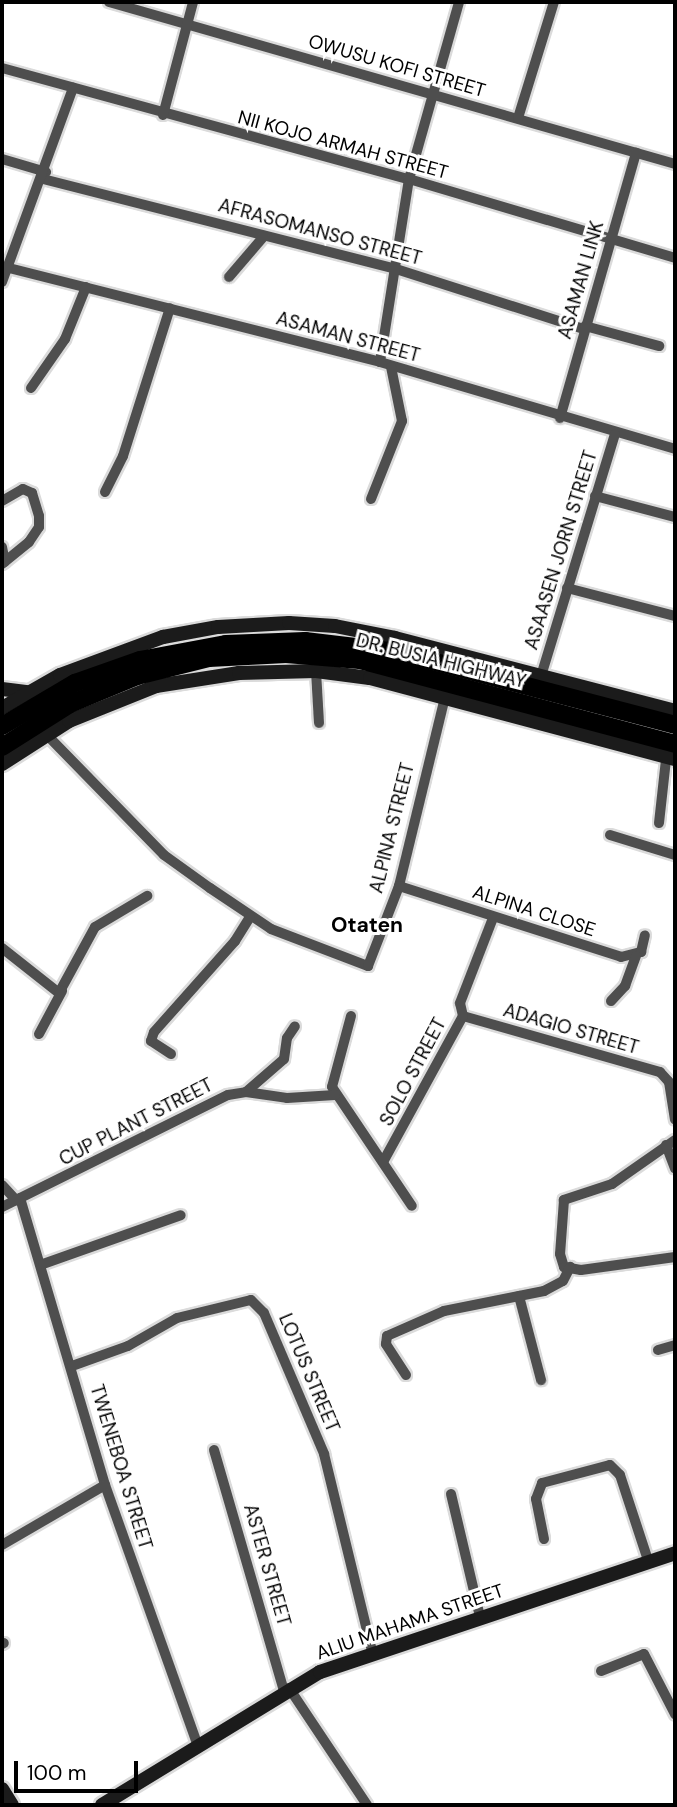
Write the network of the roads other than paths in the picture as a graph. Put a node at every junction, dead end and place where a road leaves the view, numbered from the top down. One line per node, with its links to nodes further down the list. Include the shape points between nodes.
1 (109, 2): 5 (street, OWUSU KOFI STREET)
2 (193, 2): 5 (street)
3 (459, 2): 8 (street)
4 (554, 2): 10 (street)
5 (186, 23): 8 (street, OWUSU KOFI STREET); 9 (street)
6 (2, 68): 7 (street, NII KOJO ARMAH STREET)
7 (73, 88): 9 (street, NII KOJO ARMAH STREET); 14 (street)
8 (433, 95): 10 (street, OWUSU KOFI STREET); 15 (street)
9 (163, 115): 15 (street, NII KOJO ARMAH STREET)
10 (518, 118): 11 (street, OWUSU KOFI STREET)
11 (636, 153): 13 (street, OWUSU KOFI STREET); 17 (street, ASAMAN LINK)
12 (2, 159): 14 (street, AFRASOMANSO STREET)
13 (675, 164)
14 (44, 176): 16 (street, AFRASOMANSO STREET); 19 (street)
15 (410, 179): 17 (street, NII KOJO ARMAH STREET); 20 (street)
16 (264, 236): 20 (street, AFRASOMANSO STREET); 21 (street)
17 (611, 239): 18 (street, NII KOJO ARMAH STREET); 25 (street, ASAMAN LINK)
18 (675, 258)
19 (9, 268): 22 (street); 23 (street, ASAMAN STREET)
20 (396, 269): 25 (street, AFRASOMANSO STREET); 27 (street)
21 (229, 277)
22 (2, 282)
23 (86, 287): 24 (street, ASAMAN STREET); 29 (street, via 65,339)
24 (170, 308): 27 (street, ASAMAN STREET); 33 (street, via 123,456)
25 (585, 328): 26 (street, AFRASOMANSO STREET); 30 (street, ASAMAN LINK)
26 (659, 346)
27 (380, 362): 28 (street, ASAMAN STREET)
28 (391, 367): 30 (street, ASAMAN STREET); 35 (street, via 402,421)
29 (32, 388)
30 (560, 418): 31 (street, ASAMAN STREET)
31 (614, 434): 32 (street, ASAMAN STREET); 34 (street, ASAASEN JORN STREET)
32 (675, 449)
33 (105, 492)
34 (595, 496): 37 (street); 40 (street, ASAASEN JORN STREET)
35 (370, 499)
36 (2, 501): 39 (street, via 23,489 32,493 39,516 39,527 29,542)
37 (675, 517)
38 (2, 547): 39 (street)
39 (4, 563)
40 (567, 588): 41 (street); 44 (street, ASAASEN JORN STREET)
41 (675, 616)
42 (307, 632): 44 (street, DR. BUSIA HIGHWAY, via 382,636); 46 (street, DR. BUSIA HIGHWAY, via 218,627 163,637 110,654); 51 (highway, DR. BUSIA HIGHWAY, via 188,649 96,675); 53 (highway, DR. BUSIA HIGHWAY)
43 (316, 671): 48 (street, DR. BUSIA HIGHWAY, via 370,678); 52 (street); 55 (street, DR. BUSIA HIGHWAY, via 239,673 156,686 101,704)
44 (541, 676): 50 (street, DR. BUSIA HIGHWAY)
45 (2, 689): 46 (street)
46 (29, 692): 51 (street, DR. BUSIA HIGHWAY)
47 (479, 692): 49 (highway); 51 (highway, DR. BUSIA HIGHWAY, via 360,660 286,654 232,656 162,668); 57 (highway, DR. BUSIA HIGHWAY)
48 (445, 697): 49 (street, DR. BUSIA HIGHWAY); 62 (street, ALPINA STREET)
49 (488, 710): 57 (street, DR. BUSIA HIGHWAY)
50 (675, 711)
51 (10, 713): 54 (highway); 56 (highway, DR. BUSIA HIGHWAY)
52 (319, 723)
53 (675, 726)
54 (2, 734)
55 (47, 734): 58 (street, DR. BUSIA HIGHWAY); 64 (street, via 164,855)
56 (2, 747)
57 (671, 751): 59 (street)
58 (2, 764)
59 (659, 824)
60 (610, 835): 61 (street)
61 (675, 855)
62 (399, 886): 64 (street, ALPINA STREET, via 368,966); 65 (street, ALPINA CLOSE)
63 (146, 896): 69 (street, via 94,927)
64 (250, 918): 75 (street, via 154,1032 151,1041)
65 (494, 918): 68 (street, ALPINA CLOSE, via 615,956); 72 (street, SOLO STREET, via 460,1003)
66 (645, 934): 68 (street)
67 (2, 948): 69 (street, via 56,992)
68 (636, 956): 70 (street, via 625,986)
69 (62, 991): 74 (street)
70 (611, 1000)
71 (351, 1016): 77 (street, via 333,1080)
72 (463, 1016): 78 (street, ADAGIO STREET, via 660,1072 669,1082); 80 (street, SOLO STREET)
73 (295, 1026): 76 (street, CUP PLANT STREET, via 287,1038 284,1059)
74 (39, 1034)
75 (171, 1054)
76 (246, 1092): 77 (street, via 287,1098); 83 (street, CUP PLANT STREET, via 228,1095)
77 (335, 1095): 80 (street)
78 (675, 1120)
79 (671, 1142): 81 (street); 89 (street, via 612,1184 564,1200 561,1263)
80 (383, 1162): 84 (street)
81 (675, 1168)
82 (2, 1185): 83 (street)
83 (18, 1199): 85 (street, CUP PLANT STREET); 88 (street, TWENEBOA STREET)
84 (412, 1206)
85 (2, 1207)
86 (181, 1215): 88 (street)
87 (675, 1257): 89 (street)
88 (43, 1264): 93 (street, TWENEBOA STREET)
89 (570, 1267): 90 (street, via 557,1286)
90 (519, 1296): 94 (street, via 444,1311 387,1336 386,1344); 95 (street)
91 (675, 1345): 92 (street)
92 (658, 1350)
93 (72, 1366): 97 (street, TWENEBOA STREET); 104 (street, LOTUS STREET, via 128,1346 177,1318 251,1300 264,1313 324,1454)
94 (406, 1375)
95 (541, 1380)
96 (215, 1450): 106 (street, ASTER STREET)
97 (105, 1485): 100 (street); 108 (street, TWENEBOA STREET)
98 (451, 1494): 103 (street)
99 (544, 1539): 102 (street, via 536,1499 542,1483 601,1464 617,1470)
100 (2, 1543)
101 (675, 1553): 102 (street, ALIU MAHAMA STREET)
102 (649, 1563): 103 (street, ALIU MAHAMA STREET)
103 (480, 1617): 104 (street, ALIU MAHAMA STREET)
104 (372, 1651): 106 (street, ALIU MAHAMA STREET)
105 (601, 1671): 107 (street, via 644,1654)
106 (287, 1690): 108 (street, ALIU MAHAMA STREET); 112 (street, ASTER STREET)
107 (675, 1714)
108 (197, 1744): 111 (street, ALIU MAHAMA STREET)
109 (2, 1790): 110 (street)
110 (12, 1805)
111 (102, 1805)
112 (367, 1805)

